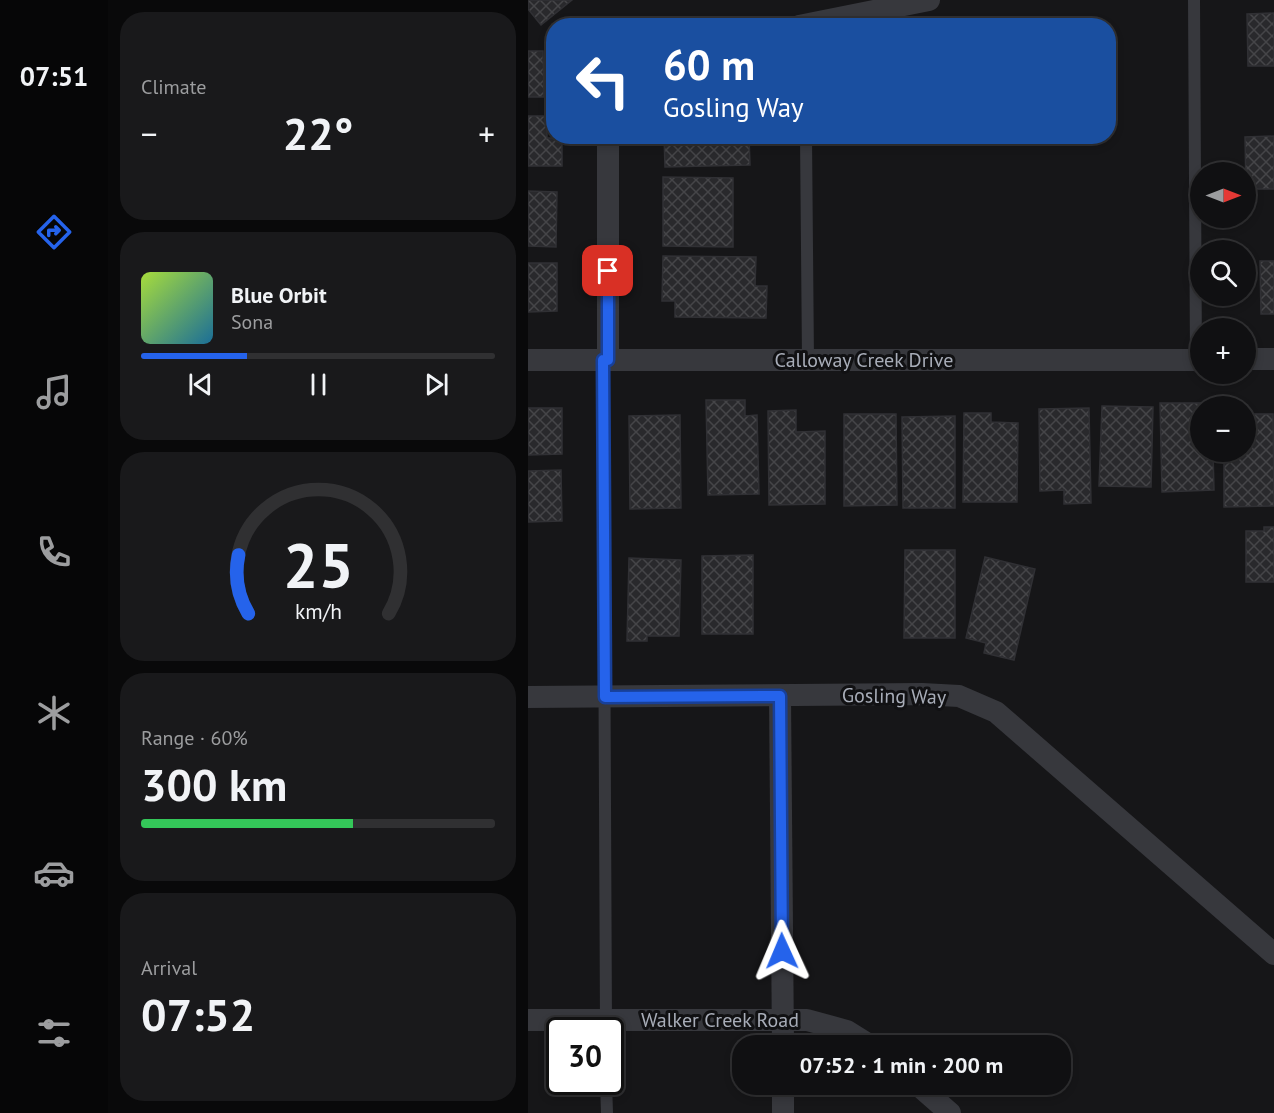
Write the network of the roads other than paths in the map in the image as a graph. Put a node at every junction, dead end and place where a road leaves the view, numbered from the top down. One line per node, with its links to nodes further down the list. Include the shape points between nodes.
1 (929, 0): 3 (street)
2 (1194, 0): 6 (lane)
3 (838, 18)
4 (608, 144): 10 (street)
5 (806, 144): 11 (lane)
6 (1198, 318)
7 (1256, 359): 8 (street)
8 (1274, 359)
9 (528, 360): 10 (street, Calloway Creek Drive)
10 (606, 360): 11 (street, Calloway Creek Drive); 15 (lane)
11 (808, 360): 12 (street, Calloway Creek Drive)
12 (1190, 360)
13 (780, 696): 15 (street, Gosling Way); 16 (street, Gosling Way, via 960,696 996,712); 20 (street)
14 (528, 697): 15 (street, Gosling Way)
15 (605, 697): 17 (lane)
16 (1274, 954)
17 (606, 1017)
18 (528, 1020): 19 (street, Walker Creek Road)
19 (546, 1021)
20 (783, 1021): 21 (street, Walker Creek Road); 22 (street); 23 (street, Walker Creek Road, via 807,1020)
21 (624, 1025)
22 (783, 1035)
23 (853, 1035)
24 (606, 1095): 27 (lane)
25 (783, 1095): 28 (street)
26 (930, 1095): 29 (street)
27 (607, 1113)
28 (783, 1113)
29 (950, 1113)

